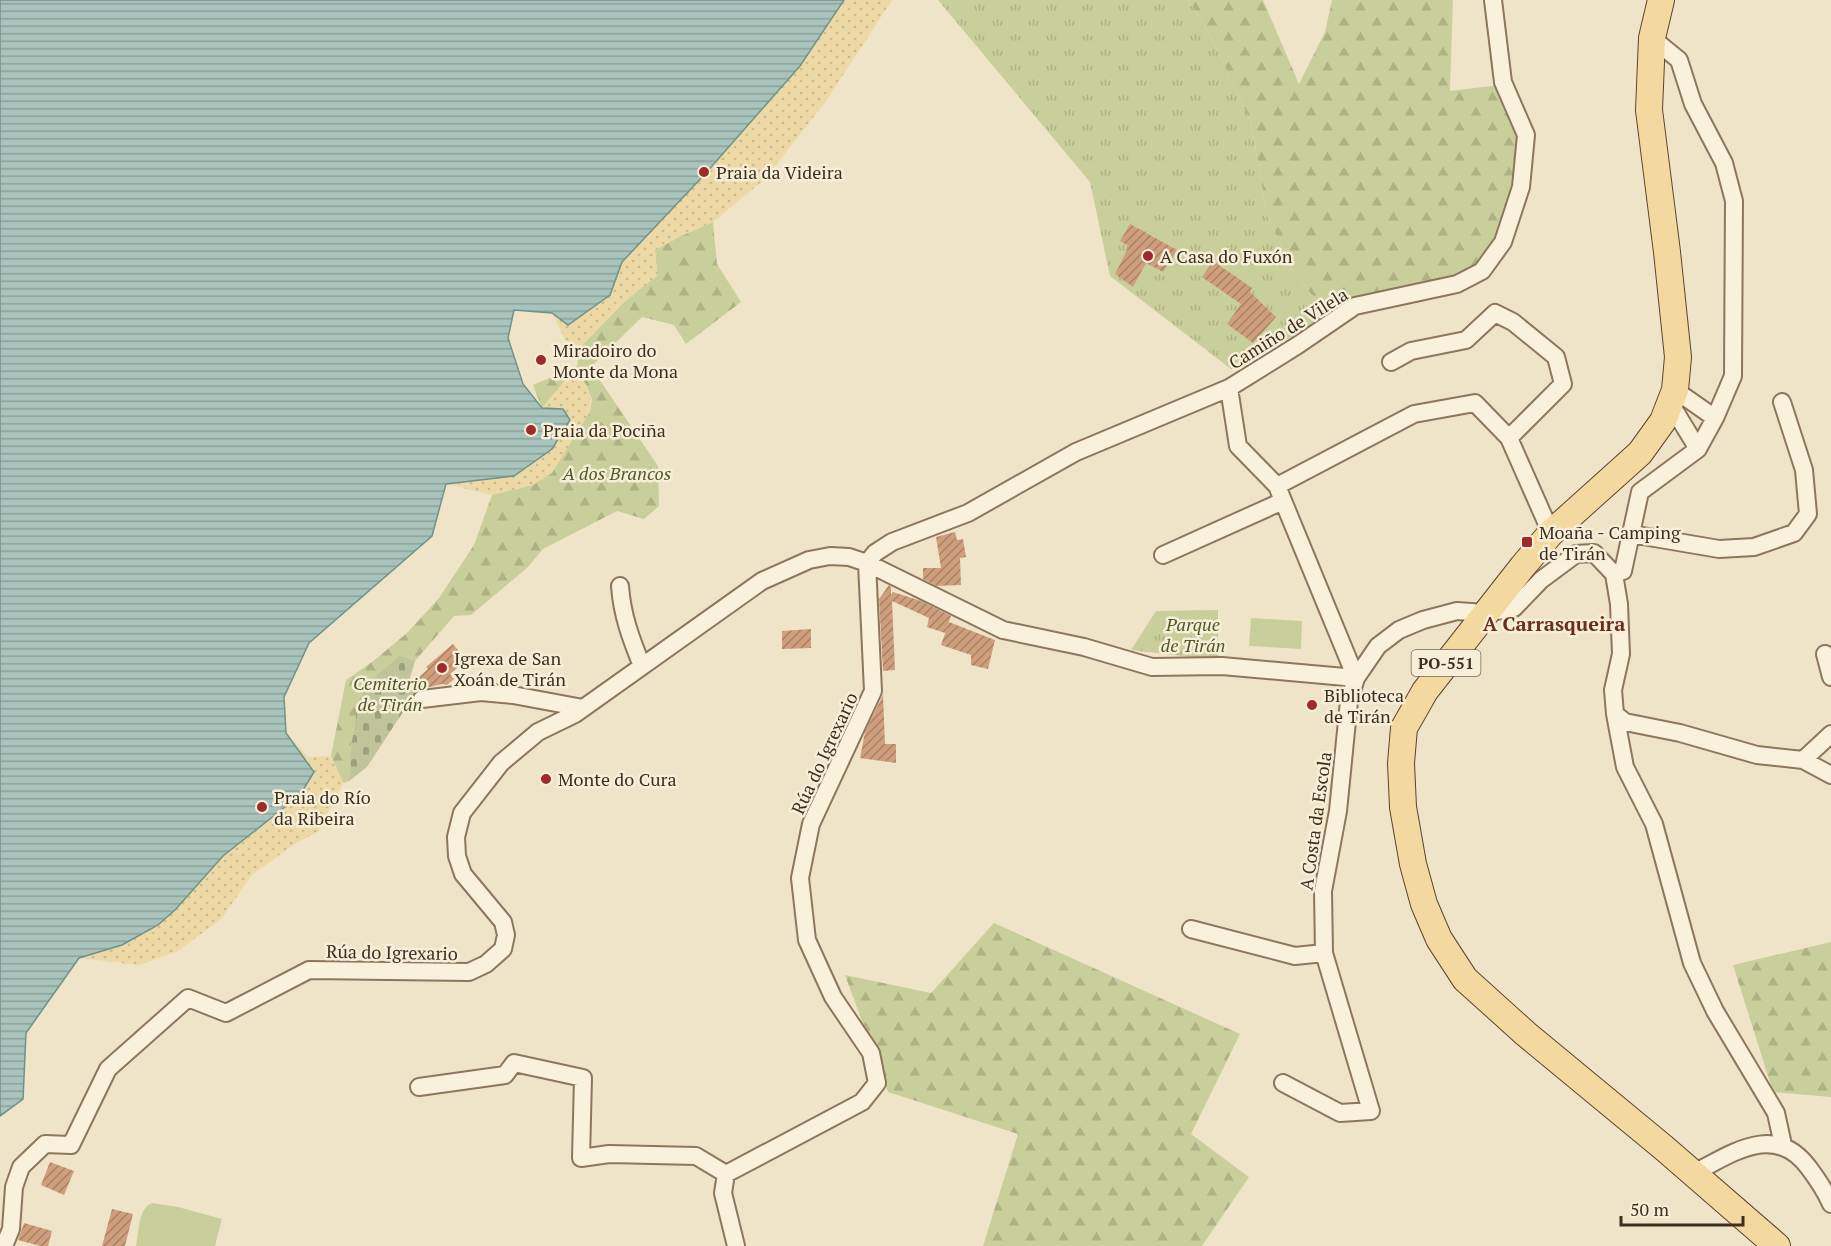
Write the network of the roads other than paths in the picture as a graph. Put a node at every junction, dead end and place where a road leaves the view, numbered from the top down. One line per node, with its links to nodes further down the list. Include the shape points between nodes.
1 (1493, 0): 5 (street, Camiño de Vilela, via 1503,82 1526,135 1521,187 1503,242 1482,271 1457,284 1355,306)
2 (1661, 0): 3 (main road, PO-551)
3 (1652, 38): 6 (main road, PO-551, via 1649,110 1678,357); 8 (street, via 1679,60 1693,104 1724,163 1734,201 1733,376)
4 (1391, 362): 9 (street, via 1410,351 1466,340 1495,313 1513,322 1556,357 1563,384)
5 (1229, 388): 11 (street, via 1238,447); 15 (street, Camiño de Vilela, via 1076,452 968,513 892,542)
6 (1672, 397): 8 (street); 10 (street); 12 (main road, PO-551, via 1663,421 1640,453)
7 (1782, 402): 13 (street, via 1804,470 1808,514 1794,532 1754,547 1719,549)
8 (1715, 418): 10 (street)
9 (1509, 438): 11 (street, via 1475,403 1414,414); 12 (street)
10 (1698, 449): 13 (street, via 1640,492)
11 (1280, 493): 14 (street); 22 (street)
12 (1551, 533): 18 (main road, PO-551)
13 (1631, 534): 16 (street, via 1623,571)
14 (1162, 555)
15 (867, 563): 20 (street, Rúa do Igrexario, via 830,556 790,568 762,581); 22 (street, Rúa do Igrexario, via 1003,630 1084,647 1152,667 1222,666); 35 (street, Rúa do Igrexario, via 873,691 811,824 800,878 807,940 832,997 871,1053 878,1083 862,1102)
16 (1614, 574): 18 (street, A Costa da Escola, via 1594,553 1576,554 1541,580 1514,608); 25 (street, via 1621,654 1613,690)
17 (620, 586): 20 (street, via 627,629)
18 (1485, 613): 22 (street, A Costa da Escola, via 1457,611 1399,630 1378,646); 34 (main road, PO-551, via 1425,691 1404,728 1403,807 1424,904 1439,939 1465,979 1517,1027)
19 (1825, 654): 21 (street)
20 (642, 666): 24 (street, Rúa do Igrexario)
21 (1831, 677)
22 (1356, 678): 30 (street, A Costa da Escola, via 1349,701 1338,811 1323,891)
23 (422, 699): 24 (street, via 481,692)
24 (583, 708): 37 (street, Rúa do Igrexario, via 538,732 515,750 462,813 456,856 463,874 503,922 507,935 503,949 469,972 309,970 226,1013 188,998 108,1070 71,1145 45,1144 21,1167 14,1187 12,1228)
25 (1615, 714): 27 (street, via 1625,722 1757,755); 33 (street, via 1625,767 1654,824 1692,963 1714,1011 1776,1113)
26 (1831, 734): 27 (street)
27 (1803, 760): 28 (street)
28 (1831, 775)
29 (1191, 929): 30 (street, via 1295,956)
30 (1324, 952): 31 (street, A Costa da Escola, via 1371,1111 1340,1113)
31 (1283, 1083)
32 (419, 1087): 35 (street, via 505,1075 514,1063 583,1078 581,1158 609,1154 696,1156)
33 (1783, 1145): 34 (street, via 1761,1143 1738,1150); 36 (street, via 1804,1160 1825,1188)
34 (1694, 1173): 39 (main road, PO-551)
35 (726, 1174): 38 (street, via 723,1193)
36 (1831, 1204)
37 (4, 1246)
38 (736, 1246)
39 (1777, 1246)

